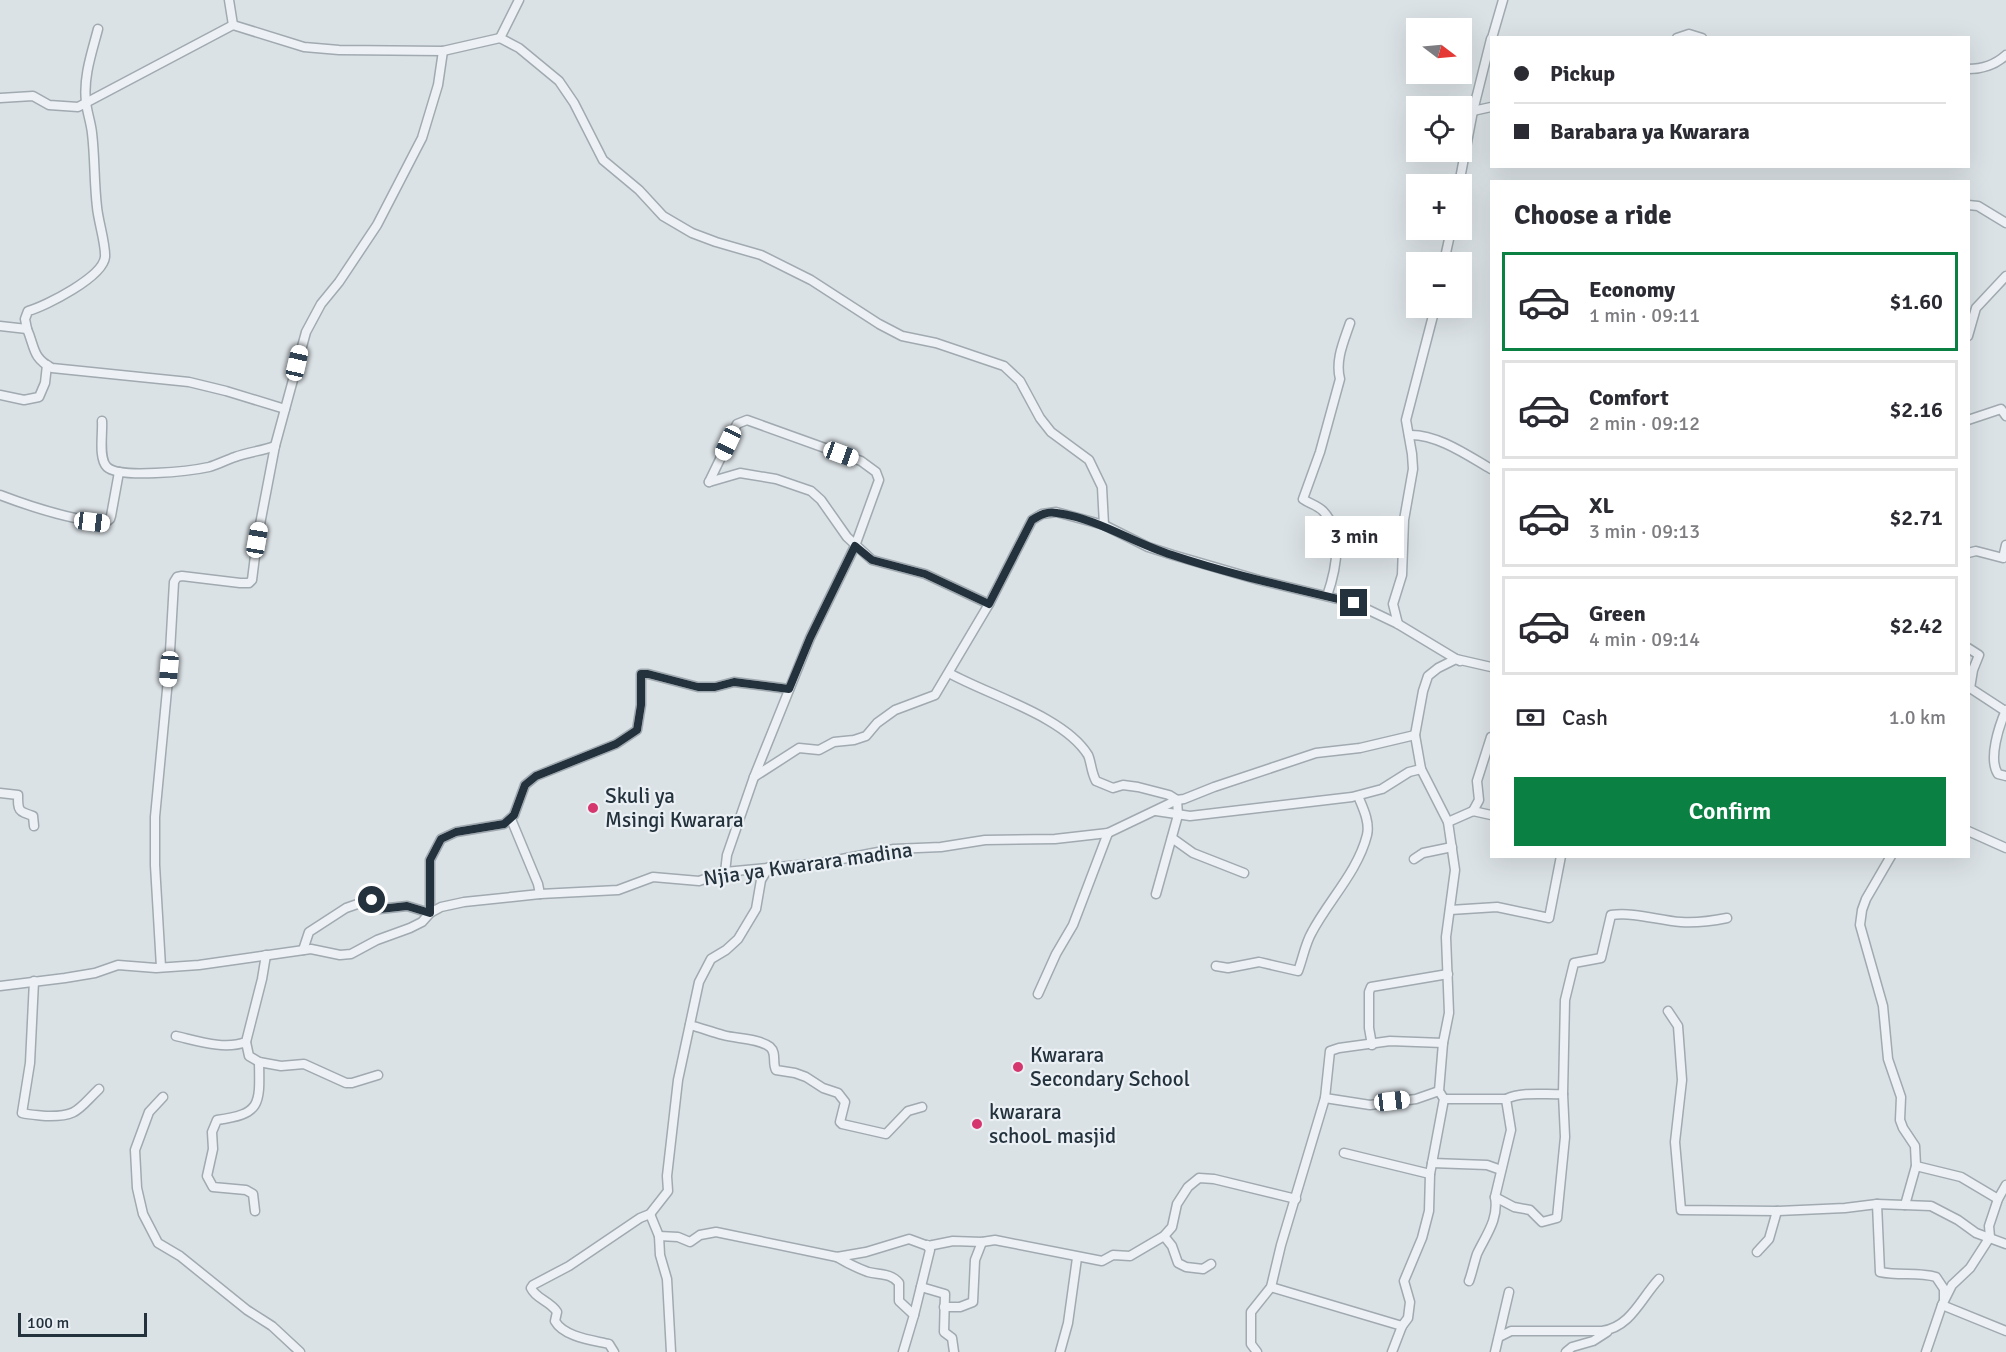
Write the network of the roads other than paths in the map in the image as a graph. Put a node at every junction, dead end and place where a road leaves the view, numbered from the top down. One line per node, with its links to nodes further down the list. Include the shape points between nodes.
1 (229, 0): 4 (street)
2 (519, 0): 7 (street)
3 (1503, 0): 6 (street)
4 (233, 25): 9 (street, via 304,47); 13 (street)
5 (98, 29): 13 (street)
6 (1492, 36)
7 (500, 38): 9 (street); 36 (street, via 519,48 559,81 603,160 663,216 692,233 761,255 811,280 902,336 1004,366 1020,381 1051,432 1089,460 1102,487)
8 (1490, 42): 15 (street)
9 (443, 51): 27 (street, via 438,85 422,138 377,225 309,324)
10 (2006, 56): 11 (street)
11 (1970, 69)
12 (0, 98): 13 (street, via 33,96 49,105 78,107)
13 (86, 102): 23 (street, via 105,257 103,264 71,292 28,311)
14 (1490, 107): 15 (street)
15 (1473, 111): 16 (street)
16 (1461, 174)
17 (1970, 205): 18 (street)
18 (2006, 223)
19 (2006, 276): 24 (street, via 1976,308)
20 (1432, 318): 31 (street, via 1406,420)
21 (1350, 323): 40 (street, via 1340,353 1340,380 1304,499 1324,512 1335,528 1336,557)
22 (0, 326): 23 (street)
23 (27, 329): 25 (street, via 35,354)
24 (1970, 329)
25 (47, 365): 26 (street, via 39,397 24,400); 27 (street, via 71,371 189,382)
26 (0, 395)
27 (285, 409): 32 (street)
28 (2006, 416): 29 (street, via 2001,409)
29 (1970, 419)
30 (102, 422): 34 (street, via 105,465)
31 (1409, 435): 33 (street, via 1441,440); 42 (street, via 1413,469 1404,520 1402,575 1393,604)
32 (275, 446): 34 (street, via 209,467 145,474); 86 (street, via 252,580 240,583 182,576 174,582 155,817)
33 (1490, 468)
34 (119, 472): 35 (street, via 111,516 105,523 27,506)
35 (0, 495)
36 (1104, 525): 40 (street, via 1173,555); 41 (street, via 1056,512 1032,520)
37 (2006, 545): 39 (street, via 2003,558)
38 (855, 546): 38 (street, via 879,480 876,472 861,461 747,420 737,424 710,482 740,473 776,479 811,491); 41 (street, via 872,560 925,574); 50 (street)
39 (1970, 552)
40 (1327, 596): 42 (street, via 1354,603)
41 (989, 604): 46 (street)
42 (1398, 624): 44 (street)
43 (1970, 649): 48 (street, via 1979,655)
44 (1456, 659): 45 (street); 47 (street); 52 (street, via 1428,676)
45 (1490, 667)
46 (949, 673): 56 (street, via 936,695 895,710 866,736 834,742 819,750 799,748); 59 (street, via 1064,731 1089,757 1096,781 1113,788 1138,787)
47 (1490, 673)
48 (1970, 688)
49 (1970, 688): 51 (street)
50 (789, 689): 56 (street); 64 (street, via 734,682 698,687 641,674 637,730 616,744 536,776 525,785)
51 (2005, 710): 55 (street, via 1993,759 1998,774)
52 (1415, 735): 54 (street); 59 (street, Njia ya Kwarara madina, via 1316,753)
53 (1490, 740): 61 (street, via 1477,781 1479,800)
54 (1421, 769): 58 (street, via 1382,789); 65 (street)
55 (2006, 776)
56 (754, 777): 76 (street, via 727,855)
57 (0, 794): 66 (street, via 18,795 20,812 33,816)
58 (1358, 796): 62 (street); 85 (street, via 1368,834 1353,869 1311,932 1298,971 1259,962 1228,968)
59 (1177, 800): 60 (street, Njia ya Kwarara madina); 62 (street)
60 (1156, 811): 62 (street); 68 (street, Njia ya Kwarara madina)
61 (1473, 811): 63 (street); 65 (street)
62 (1178, 815): 69 (street)
63 (1490, 815)
64 (511, 819): 78 (street); 81 (street, via 441,839 430,860)
65 (1448, 822): 70 (street)
66 (34, 826)
67 (1970, 832): 71 (street)
68 (1108, 833): 75 (street, Njia ya Kwarara madina, via 1055,840 984,840 894,849 821,863); 90 (street, via 1073,925)
69 (1172, 838): 77 (street, via 1193,853); 79 (street)
70 (1452, 847): 74 (street, via 1423,853); 80 (street, via 1455,870)
71 (2006, 848)
72 (1560, 858): 80 (street, via 1549,918 1497,907)
73 (1890, 858): 108 (street, via 1866,899 1860,925 1883,1006 1888,1059 1901,1097 1900,1120 1915,1146)
74 (1414, 859)
75 (769, 867): 76 (street, Njia ya Kwarara madina); 92 (street, via 761,880 756,909 738,939 704,969)
76 (726, 872): 78 (street, Njia ya Kwarara madina, via 699,881 653,877 618,890)
77 (1244, 873)
78 (540, 894): 81 (street, Njia ya Kwarara madina, via 464,902)
79 (1156, 894)
80 (1450, 910): 87 (street, via 1446,937)
81 (430, 913): 83 (street, Njia ya Kwarara madina, via 422,922 351,954); 83 (street, via 407,906 380,909 369,900 345,908 309,932)
82 (1727, 918): 100 (street, via 1680,922 1611,915 1601,958 1574,963 1567,987)
83 (303, 950): 84 (street, Njia ya Kwarara madina)
84 (266, 955): 86 (street, Njia ya Kwarara madina); 94 (street)
85 (1216, 966)
86 (161, 967): 88 (street, Njia ya Kwarara madina, via 118,966)
87 (1448, 974): 95 (street, via 1449,1013); 96 (street, via 1371,987)
88 (33, 981): 89 (street, Njia ya Kwarara madina); 99 (street, via 30,1063 22,1113 71,1115)
89 (0, 986)
90 (1038, 994)
91 (1668, 1011): 118 (street, via 1678,1026 1682,1080 1675,1142 1681,1210)
92 (690, 1025): 105 (street, via 770,1047 776,1070 795,1072 838,1093 845,1102 842,1124 886,1134 908,1111); 119 (street, via 678,1080 667,1176 669,1191)
93 (176, 1036): 94 (street, via 224,1045)
94 (246, 1042): 97 (street, via 249,1056)
95 (1443, 1043): 96 (street, via 1390,1041); 101 (street)
96 (1372, 1045): 103 (street, via 1330,1051)
97 (259, 1062): 98 (street, via 304,1065 346,1083); 117 (street, via 259,1090 254,1107 247,1114 217,1120 207,1176 213,1187 253,1194)
98 (378, 1075)
99 (99, 1089)
100 (1563, 1094): 104 (street); 112 (street, via 1565,1137 1557,1218 1542,1222 1530,1210 1514,1208)
101 (1442, 1095): 103 (street, via 1370,1105); 104 (street); 107 (street)
102 (163, 1097): 142 (street, via 148,1112 135,1150 143,1214 158,1243 272,1326)
103 (1325, 1098): 113 (street)
104 (1506, 1099): 109 (street, via 1510,1130)
105 (922, 1107)
106 (1344, 1153): 110 (street)
107 (1432, 1163): 109 (street, via 1487,1165); 110 (street)
108 (1916, 1166): 114 (street, via 1961,1177); 116 (street)
109 (1501, 1170): 112 (street)
110 (1430, 1174): 138 (street, via 1429,1211 1404,1281 1410,1302 1408,1318)
111 (2006, 1185): 114 (street)
112 (1495, 1197): 131 (street, via 1497,1205 1490,1232 1477,1254)
113 (1296, 1199): 121 (street, via 1199,1178 1177,1204 1172,1227); 133 (street)
114 (1998, 1199): 122 (street, via 1989,1226)
115 (1877, 1203): 116 (street); 118 (street); 135 (street, via 1880,1272 1936,1277 1944,1289)
116 (1905, 1205): 122 (street, via 1930,1206)
117 (255, 1210)
118 (1777, 1211): 126 (street, via 1769,1239)
119 (650, 1214): 120 (street); 143 (street, via 531,1287 534,1294 552,1305 555,1321 562,1329 609,1344)
120 (659, 1236): 127 (street, via 690,1242 716,1232); 144 (street, via 667,1279)
121 (1164, 1236): 128 (street, via 1130,1256 1113,1255 1102,1261); 129 (street, via 1178,1263 1203,1269)
122 (1990, 1237): 124 (street); 135 (street)
123 (982, 1242): 125 (street, via 953,1240); 128 (street, via 995,1240); 136 (street, via 975,1260 973,1302)
124 (2006, 1244)
125 (927, 1245): 127 (street, via 909,1239); 132 (street, via 930,1250)
126 (1757, 1252)
127 (837, 1257): 137 (street, via 868,1272 895,1278 900,1283 898,1301)
128 (1077, 1258): 147 (street)
129 (1210, 1264)
130 (1659, 1279): 139 (street, via 1627,1320)
131 (1469, 1281)
132 (921, 1287): 136 (street, via 945,1294); 137 (street)
133 (1271, 1287): 138 (street); 148 (street, via 1251,1312 1251,1344)
134 (1509, 1292): 141 (street)
135 (1943, 1302): 140 (street); 152 (street)
136 (944, 1307): 146 (street, via 944,1332 952,1338)
137 (914, 1315): 145 (street)
138 (1402, 1326): 149 (street)
139 (1610, 1330): 141 (street, via 1511,1331); 151 (street)
140 (2006, 1331)
141 (1498, 1337): 150 (street)
142 (300, 1352)
143 (614, 1352)
144 (671, 1352)
145 (903, 1352)
146 (954, 1352)
147 (1060, 1352)
148 (1257, 1352)
149 (1392, 1352)
150 (1495, 1352)
151 (1566, 1352)
152 (1926, 1352)

